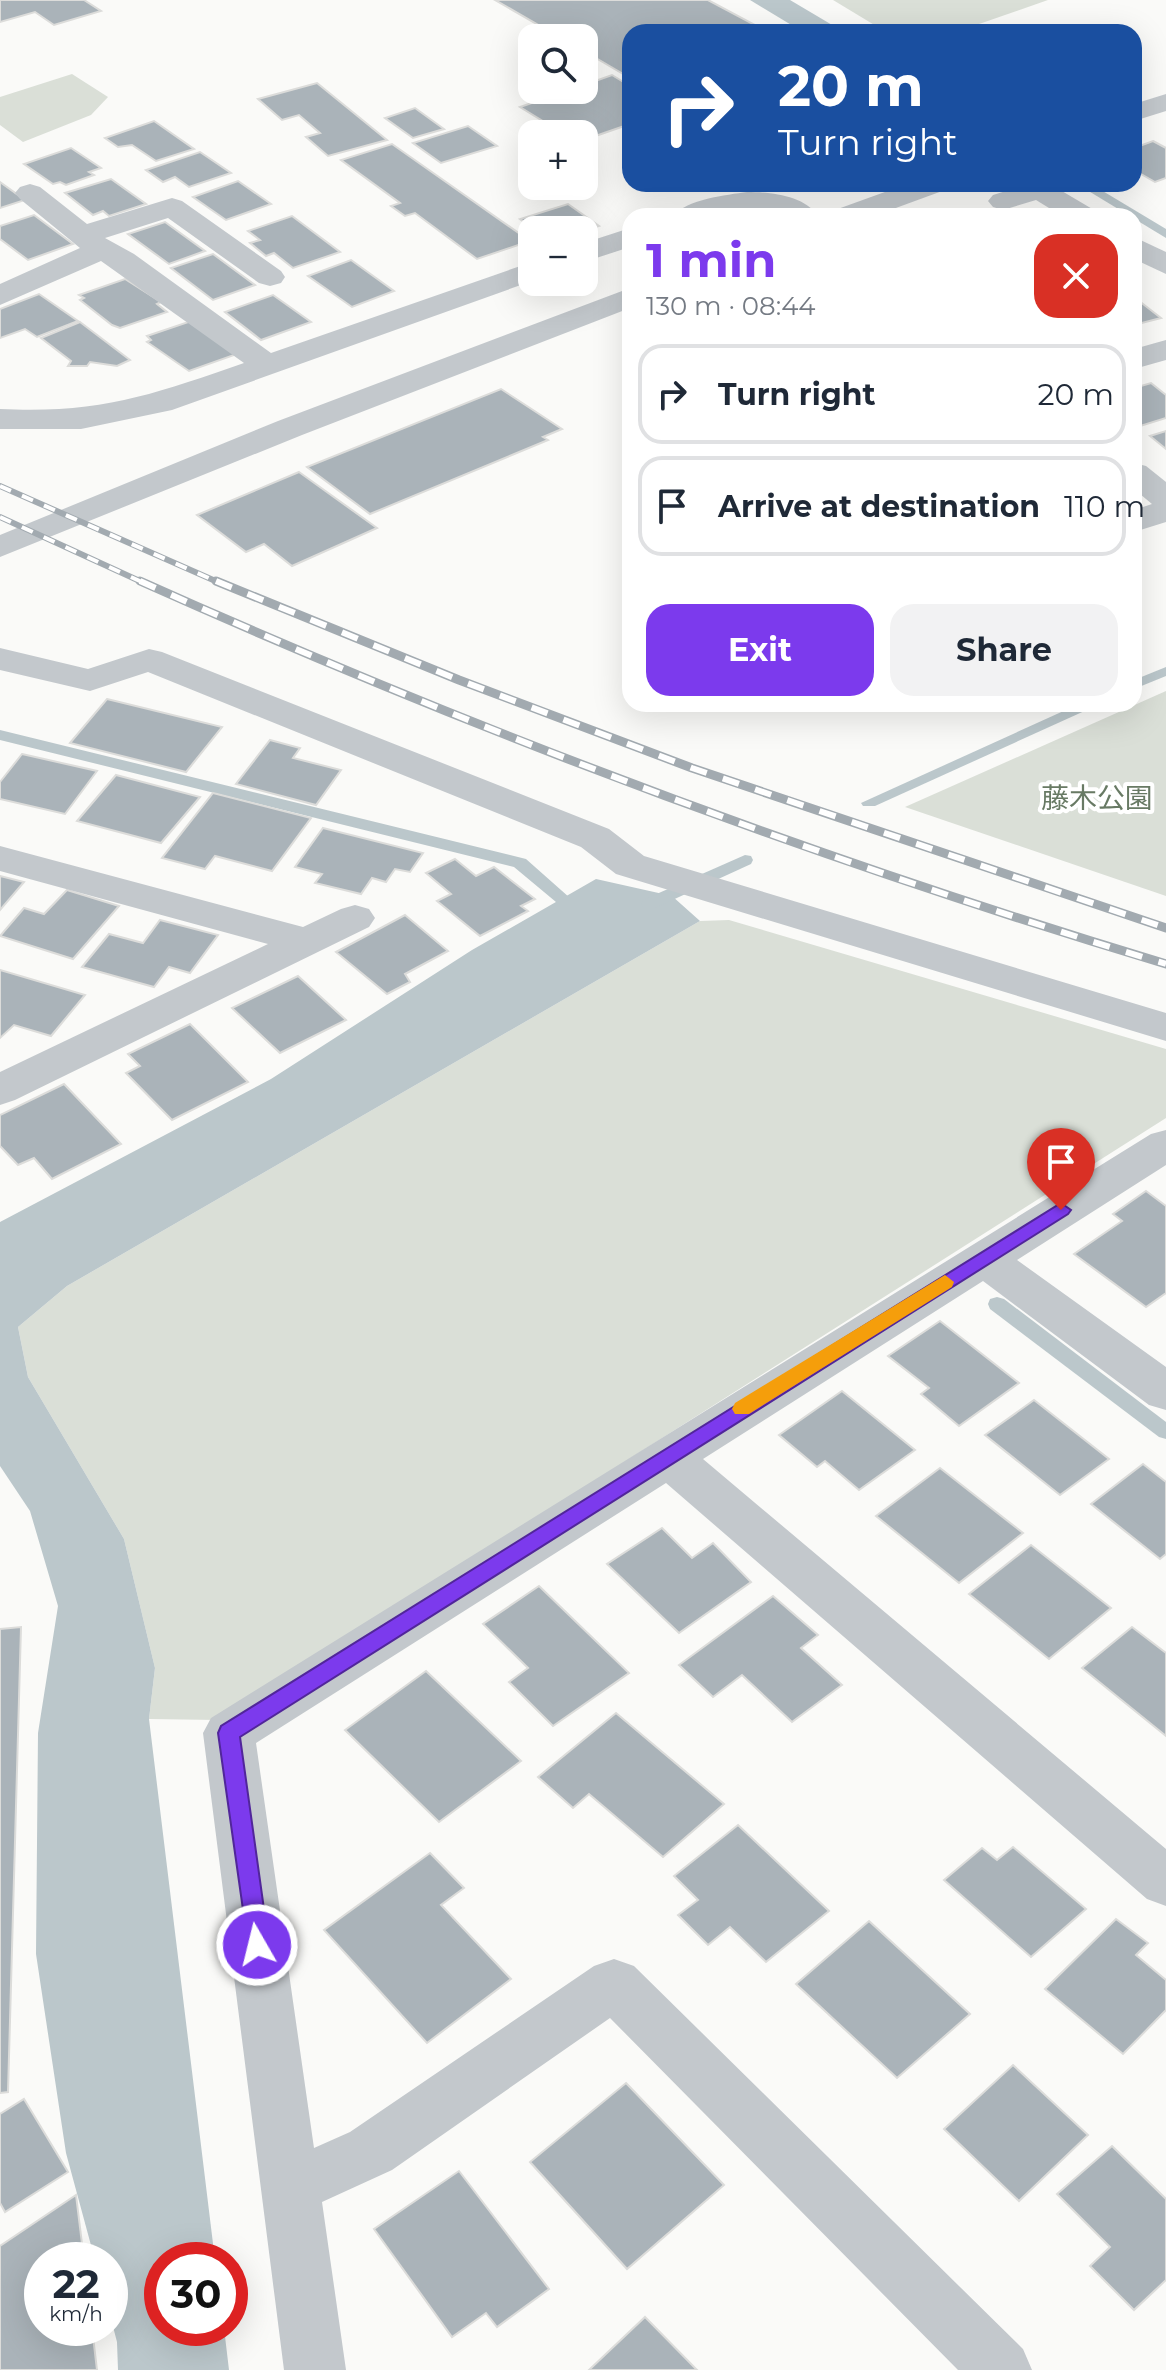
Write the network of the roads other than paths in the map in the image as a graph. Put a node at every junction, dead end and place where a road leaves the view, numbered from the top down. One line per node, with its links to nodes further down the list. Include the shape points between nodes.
1 (913, 192): 8 (street)
2 (1023, 192): 5 (street)
3 (1042, 192): 9 (street)
4 (30, 193): 11 (street)
5 (1003, 201)
6 (712, 208): 7 (street, via 734,200 762,200)
7 (782, 208)
8 (868, 208)
9 (1069, 208)
10 (622, 240): 12 (street)
11 (92, 242): 16 (street, via 172,207); 17 (street); 21 (street)
12 (598, 248)
13 (1142, 251): 14 (street)
14 (1166, 265)
15 (518, 276): 21 (street)
16 (270, 277)
17 (0, 296)
18 (622, 300): 27 (street)
19 (1166, 350): 20 (street)
20 (1142, 357)
21 (267, 365): 22 (street, via 105,418 54,423)
22 (0, 419)
23 (1142, 479): 24 (street)
24 (1166, 498)
25 (1166, 510): 26 (street)
26 (1142, 519)
27 (0, 547)
28 (0, 659): 32 (street, via 90,680 149,660 595,838 630,865)
29 (0, 858): 31 (street)
30 (355, 918): 31 (street)
31 (307, 941): 33 (street)
32 (1166, 1027)
33 (0, 1090)
34 (1166, 1145): 35 (street)
35 (983, 1258): 36 (street); 37 (street)
36 (1166, 1392)
37 (667, 1456): 38 (street); 39 (street, via 229,1733)
38 (1166, 1882)
39 (290, 2187): 40 (street); 41 (street, via 371,2151 614,1984)
40 (315, 2370)
41 (1001, 2370)

